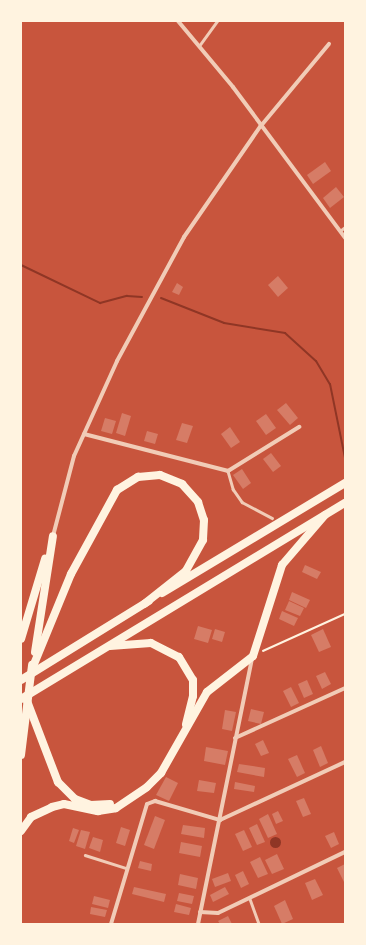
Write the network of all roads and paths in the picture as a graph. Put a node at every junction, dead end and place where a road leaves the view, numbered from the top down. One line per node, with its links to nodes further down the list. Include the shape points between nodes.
1 (178, 21): 4 (street)
2 (217, 21): 4 (lane)
3 (329, 44): 5 (street)
4 (199, 46): 5 (street)
5 (260, 127): 7 (street); 10 (street, via 184,237 117,361)
6 (345, 227): 7 (lane)
7 (340, 231): 8 (street)
8 (345, 238)
9 (299, 427): 11 (street)
10 (84, 434): 11 (street); 16 (street, via 74,456)
11 (228, 471): 15 (lane, via 233,489 242,502)
12 (345, 483): 17 (highway)
13 (345, 503): 14 (highway)
14 (325, 515): 21 (highway); 22 (highway, via 282,565)
15 (272, 518)
16 (53, 536): 19 (highway); 23 (highway)
17 (144, 604): 23 (highway, via 186,571 203,540 204,520 198,502 182,484 160,475 138,477 117,490 71,574); 24 (highway)
18 (345, 614): 22 (path)
19 (23, 625): 20 (highway)
20 (21, 639)
21 (110, 646): 26 (highway); 26 (highway, via 138,642 167,648 188,668 193,680 186,723 159,768 128,797 108,805 75,799 58,782)
22 (253, 656): 27 (street); 31 (highway, via 207,692 161,773 132,800 98,811 64,804 31,817)
23 (32, 669): 26 (highway)
24 (21, 680)
25 (345, 688): 27 (street)
26 (24, 700): 28 (highway)
27 (235, 738): 30 (street)
28 (21, 755)
29 (345, 762): 30 (street)
30 (220, 820): 34 (street, via 154,801 147,804); 36 (street)
31 (21, 831)
32 (345, 852): 35 (street)
33 (84, 855): 34 (lane)
34 (126, 868): 37 (street)
35 (250, 899): 36 (street, via 218,913); 39 (lane)
36 (200, 912): 38 (street)
37 (111, 924)
38 (198, 924)
39 (259, 924)

